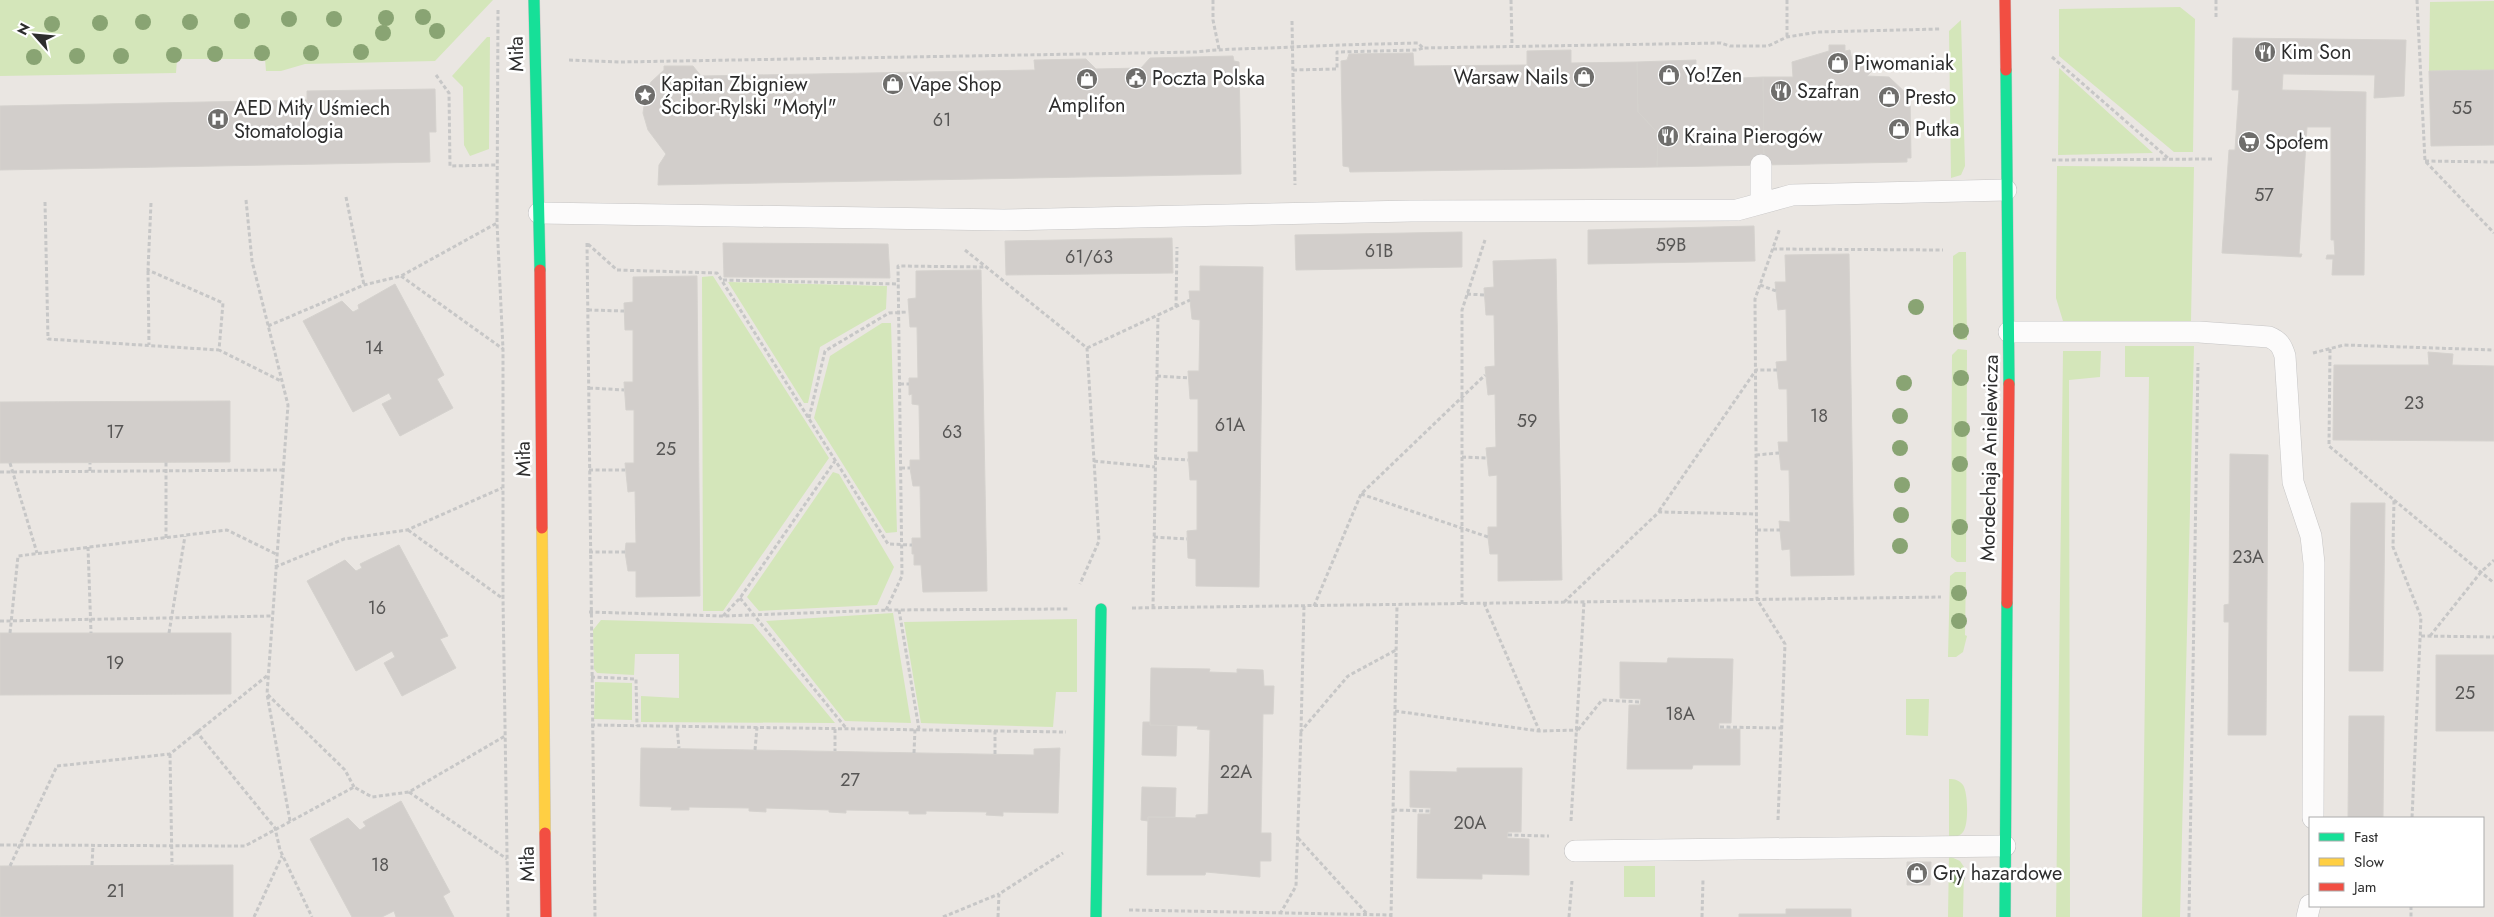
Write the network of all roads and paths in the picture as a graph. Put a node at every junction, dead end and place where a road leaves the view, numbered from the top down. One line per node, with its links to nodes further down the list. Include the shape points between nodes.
1 (534, 0): 37 (street, Miła)
2 (1213, 0): 16 (path)
3 (1511, 0): 13 (path)
4 (1787, 0): 12 (path)
5 (2005, 0): 29 (street, Mordechaja Anielewicza)
6 (2216, 0): 9 (path)
7 (2417, 0): 24 (path)
8 (498, 10): 26 (path)
9 (2216, 16)
10 (1292, 21): 14 (path)
11 (1940, 29): 12 (path, via 1818,32)
12 (1787, 37): 13 (path, via 1768,46 1721,43)
13 (1512, 46): 15 (path)
14 (1292, 47): 15 (path, via 1418,43); 16 (path); 19 (path)
15 (1423, 48): 19 (path, via 1337,52 1337,69)
16 (1219, 49): 18 (path, via 630,62)
17 (2052, 57): 21 (path)
18 (563, 60)
19 (1293, 70): 28 (path)
20 (436, 75): 26 (path, via 449,93 450,166)
21 (2168, 158): 22 (path); 23 (path)
22 (2212, 159)
23 (2052, 160)
24 (2425, 161): 25 (path); 41 (path)
25 (2494, 162)
26 (497, 165): 40 (path)
27 (1761, 165): 35 (lane)
28 (1295, 184)
29 (2006, 190): 30 (lane); 64 (street, Mordechaja Anielewicza)
30 (1792, 195): 35 (lane); 44 (path)
31 (346, 197): 51 (path)
32 (246, 200): 63 (path, via 252,261)
33 (45, 202): 66 (path, via 48,339)
34 (151, 203): 47 (path)
35 (1762, 203): 36 (lane, via 1737,210)
36 (1495, 210): 39 (lane); 54 (path)
37 (539, 213): 38 (lane); 224 (street, Miła)
38 (564, 214): 39 (lane, via 1004,220); 42 (path)
39 (1178, 216): 57 (path)
40 (497, 222): 48 (path); 68 (path)
41 (2494, 233)
42 (588, 244): 49 (path, via 617,270 718,273); 58 (path)
43 (964, 249): 46 (path)
44 (1773, 249): 45 (path); 52 (path)
45 (1943, 250)
46 (986, 267): 50 (path, via 898,266); 67 (path)
47 (148, 270): 66 (path); 70 (path, via 223,303)
48 (401, 276): 51 (path); 68 (path)
49 (722, 280): 50 (path); 84 (path)
50 (898, 284): 60 (path)
51 (364, 285): 63 (path)
52 (1760, 285): 53 (path); 73 (path, via 1755,299)
53 (1776, 291)
54 (1467, 294): 55 (path); 83 (path, via 1462,310)
55 (1484, 295)
56 (1190, 300): 57 (path)
57 (1176, 307): 62 (path)
58 (588, 310): 59 (path); 81 (path)
59 (624, 311)
60 (899, 312): 61 (path); 79 (path); 84 (path, via 889,313 825,351)
61 (908, 312)
62 (1158, 315): 67 (path); 76 (path)
63 (268, 326): 78 (path)
64 (2010, 332): 65 (lane); 207 (street, Mordechaja Anielewicza)
65 (2199, 332): 72 (lane, via 2269,337 2278,341); 230 (path)
66 (149, 345): 70 (path)
67 (1087, 348): 92 (path)
68 (502, 349): 106 (path)
69 (2330, 349): 71 (path, via 2344,345); 72 (path); 108 (path, via 2330,446)
70 (219, 350): 78 (path)
71 (2494, 350)
72 (2285, 356): 195 (lane, via 2293,482 2311,536 2314,563)
73 (1756, 370): 74 (path); 86 (path); 109 (path)
74 (1777, 370)
75 (1485, 375): 83 (path)
76 (1157, 376): 77 (path); 88 (path)
77 (1189, 378)
78 (282, 382): 100 (path, via 288,405)
79 (900, 384): 80 (path); 97 (path)
80 (909, 384)
81 (588, 388): 82 (path); 101 (path)
82 (624, 390)
83 (1462, 398): 87 (path); 107 (path)
84 (809, 419): 91 (path)
85 (1779, 453): 86 (path)
86 (1756, 455): 110 (path)
87 (1462, 457): 89 (path); 111 (path)
88 (1155, 458): 90 (path); 96 (path)
89 (1486, 458)
90 (1188, 460)
91 (835, 461): 120 (path, via 888,544); 134 (path)
92 (1094, 461): 96 (path); 131 (path, via 1099,541)
93 (166, 462): 99 (path)
94 (10, 463): 105 (path)
95 (90, 463): 103 (path)
96 (1156, 467): 117 (path)
97 (901, 468): 98 (path); 120 (path)
98 (910, 468)
99 (166, 470): 100 (path); 103 (path); 118 (path)
100 (283, 470): 126 (path)
101 (589, 470): 102 (path); 123 (path)
102 (625, 470)
103 (90, 471): 105 (path)
104 (0, 472): 105 (path)
105 (13, 472): 125 (path)
106 (502, 488): 112 (path); 133 (path)
107 (1361, 494): 111 (path); 143 (path)
108 (2394, 500): 129 (path); 160 (path, via 2393,547 2421,617)
109 (1659, 512): 110 (path); 137 (path)
110 (1757, 514): 113 (path)
111 (1462, 528): 116 (path); 140 (path)
112 (407, 530): 128 (path, via 344,539); 133 (path)
113 (1757, 530): 114 (path); 135 (path)
114 (1780, 530)
115 (184, 536): 118 (path); 126 (path, via 227,530); 153 (path)
116 (1488, 536)
117 (1154, 537): 119 (path); 144 (path)
118 (166, 538): 122 (path)
119 (1187, 539)
120 (902, 544): 121 (path); 147 (path, via 902,576)
121 (912, 545)
122 (88, 547): 125 (path); 154 (path)
123 (589, 552): 124 (path); 149 (path)
124 (626, 552)
125 (37, 553): 156 (path, via 18,556)
126 (276, 554): 128 (path)
127 (2494, 560): 129 (path)
128 (275, 567): 151 (path)
129 (2481, 572): 130 (path); 161 (path)
130 (2494, 583)
131 (1076, 592)
132 (1941, 597): 135 (path)
133 (503, 598): 184 (path)
134 (740, 598): 150 (path); 152 (path)
135 (1758, 599): 138 (path); 174 (path, via 1785,644)
136 (1073, 600): 145 (path)
137 (1563, 602): 138 (path); 139 (path)
138 (1584, 602): 178 (path)
139 (1484, 603): 140 (path); 181 (path)
140 (1462, 604): 141 (path)
141 (1397, 605): 143 (path); 163 (path)
142 (1304, 606): 143 (path); 144 (path); 180 (path)
143 (1314, 606)
144 (1153, 608): 146 (path)
145 (1069, 609): 146 (path); 148 (path)
146 (1101, 609): 183 (street)
147 (886, 610): 148 (path); 150 (path)
148 (899, 610): 177 (path)
149 (589, 612): 152 (path); 165 (path)
150 (753, 615): 152 (path); 176 (path)
151 (272, 616): 153 (path); 164 (path)
152 (723, 616)
153 (171, 617): 154 (path); 159 (path)
154 (90, 618): 156 (path); 158 (path)
155 (0, 621): 156 (path)
156 (12, 621): 157 (path)
157 (10, 633)
158 (91, 633)
159 (169, 633)
160 (2421, 636): 161 (path); 196 (path)
161 (2430, 636): 162 (path)
162 (2494, 637)
163 (1397, 650): 168 (path); 180 (path, via 1348,676)
164 (268, 675): 166 (path); 182 (path)
165 (590, 677): 169 (path); 170 (path, via 636,678)
166 (267, 694): 191 (path, via 345,770); 197 (path)
167 (1641, 702): 178 (path, via 1602,700)
168 (1395, 711): 181 (path); 193 (path)
169 (592, 725): 170 (path); 225 (path)
170 (636, 726): 171 (path)
171 (677, 727): 173 (path); 185 (path)
172 (1720, 727): 174 (path)
173 (757, 728): 175 (path); 186 (path)
174 (1782, 728): 208 (path)
175 (834, 729): 176 (path); 187 (path)
176 (846, 729): 177 (path)
177 (917, 729): 179 (path); 188 (path)
178 (1578, 730): 181 (path)
179 (995, 731): 183 (path); 190 (path)
180 (1301, 731): 202 (path)
181 (1539, 731)
182 (196, 732): 189 (path); 198 (path)
183 (1098, 732): 199 (street)
184 (505, 736): 192 (path); 212 (path)
185 (679, 748)
186 (755, 750)
187 (835, 751)
188 (914, 753)
189 (170, 754): 204 (path, via 57,766); 206 (path)
190 (995, 754)
191 (354, 787): 192 (path, via 372,797); 197 (path)
192 (409, 792): 212 (path)
193 (1393, 810): 194 (path); 220 (path)
194 (1430, 811)
195 (2313, 817)
196 (2412, 817)
197 (290, 821): 198 (path)
198 (275, 828): 206 (path, via 245,846); 211 (path)
199 (1097, 831): 216 (path); 217 (street)
200 (1508, 835): 201 (path)
201 (1552, 836)
202 (1298, 838): 218 (path, via 1296,886); 219 (path)
203 (0, 845): 204 (path)
204 (19, 845): 205 (path); 215 (path)
205 (93, 845): 206 (path); 213 (path)
206 (171, 845): 214 (path)
207 (2005, 846): 208 (lane); 229 (street, Mordechaja Anielewicza)
208 (1777, 848): 209 (lane)
209 (1703, 849): 210 (lane); 228 (path)
210 (1575, 851)
211 (282, 856): 221 (path); 222 (path)
212 (507, 859): 223 (path)
213 (92, 865)
214 (172, 865)
215 (10, 866)
216 (999, 894): 226 (path); 227 (path)
217 (1096, 913): 218 (path)
218 (1280, 914): 219 (path)
219 (1369, 915): 220 (path)
220 (1391, 916)
221 (254, 917)
222 (312, 917)
223 (508, 917)
224 (546, 917)
225 (594, 917)
226 (943, 917)
227 (998, 917)
228 (1702, 917)
229 (2004, 917)
230 (2189, 917)

